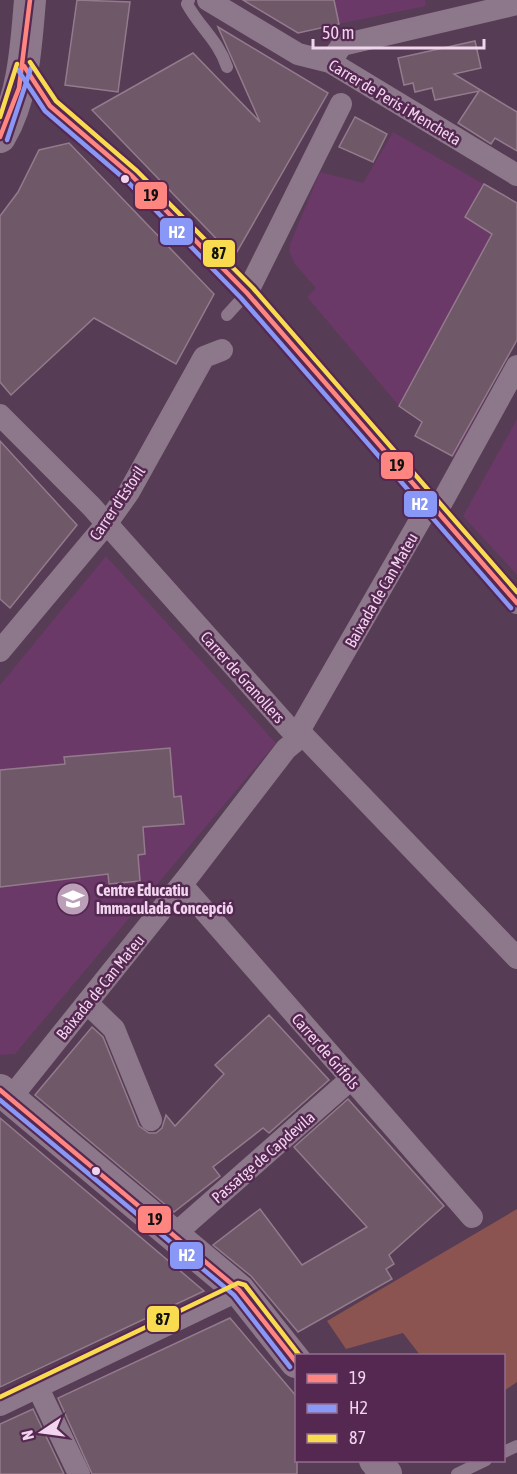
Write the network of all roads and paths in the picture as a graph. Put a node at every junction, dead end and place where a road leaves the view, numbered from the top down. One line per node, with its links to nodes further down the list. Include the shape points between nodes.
1 (30, 0): 6 (street)
2 (189, 0): 7 (lane, via 187,4 195,17 219,45)
3 (208, 0): 5 (street, Carrer de Peris i Mencheta, via 298,54)
4 (517, 4): 5 (street, via 342,45)
5 (330, 62): 10 (street, Carrer de Peris i Mencheta)
6 (24, 66): 9 (street); 11 (street, via 50,106 132,176)
7 (227, 67)
8 (341, 104): 11 (street)
9 (1, 134)
10 (517, 176)
11 (247, 293): 12 (lane); 16 (street)
12 (227, 315)
13 (222, 350): 17 (street, Carrer d'Estoril, via 204,357 129,492)
14 (517, 366): 16 (street, Baixada de Can Mateu)
15 (0, 415): 17 (street, Carrer de Granollers)
16 (429, 514): 18 (street); 20 (street, Baixada de Can Mateu)
17 (107, 523): 19 (street, Carrer d'Estoril); 20 (street, Carrer de Granollers, via 290,729)
18 (517, 603)
19 (0, 651)
20 (303, 730): 21 (street, Baixada de Can Mateu); 22 (street, Carrer de Granollers)
21 (182, 885): 23 (street, Baixada de Can Mateu); 24 (street, Carrer de Grífols)
22 (517, 958)
23 (87, 1003): 25 (street, Baixada de Can Mateu); 26 (street, via 114,1029)
24 (351, 1079): 27 (street, Carrer de Grífols); 28 (street, Passatge de Capdevila)
25 (5, 1095): 28 (street)
26 (151, 1120)
27 (472, 1217)
28 (175, 1234): 29 (street)
29 (239, 1290): 30 (street); 31 (street)
30 (295, 1360)
31 (38, 1388): 32 (street); 35 (street)
32 (0, 1405)
33 (376, 1462): 36 (street)
34 (484, 1462): 37 (lane)
35 (79, 1474)
36 (386, 1474)
37 (457, 1474)

